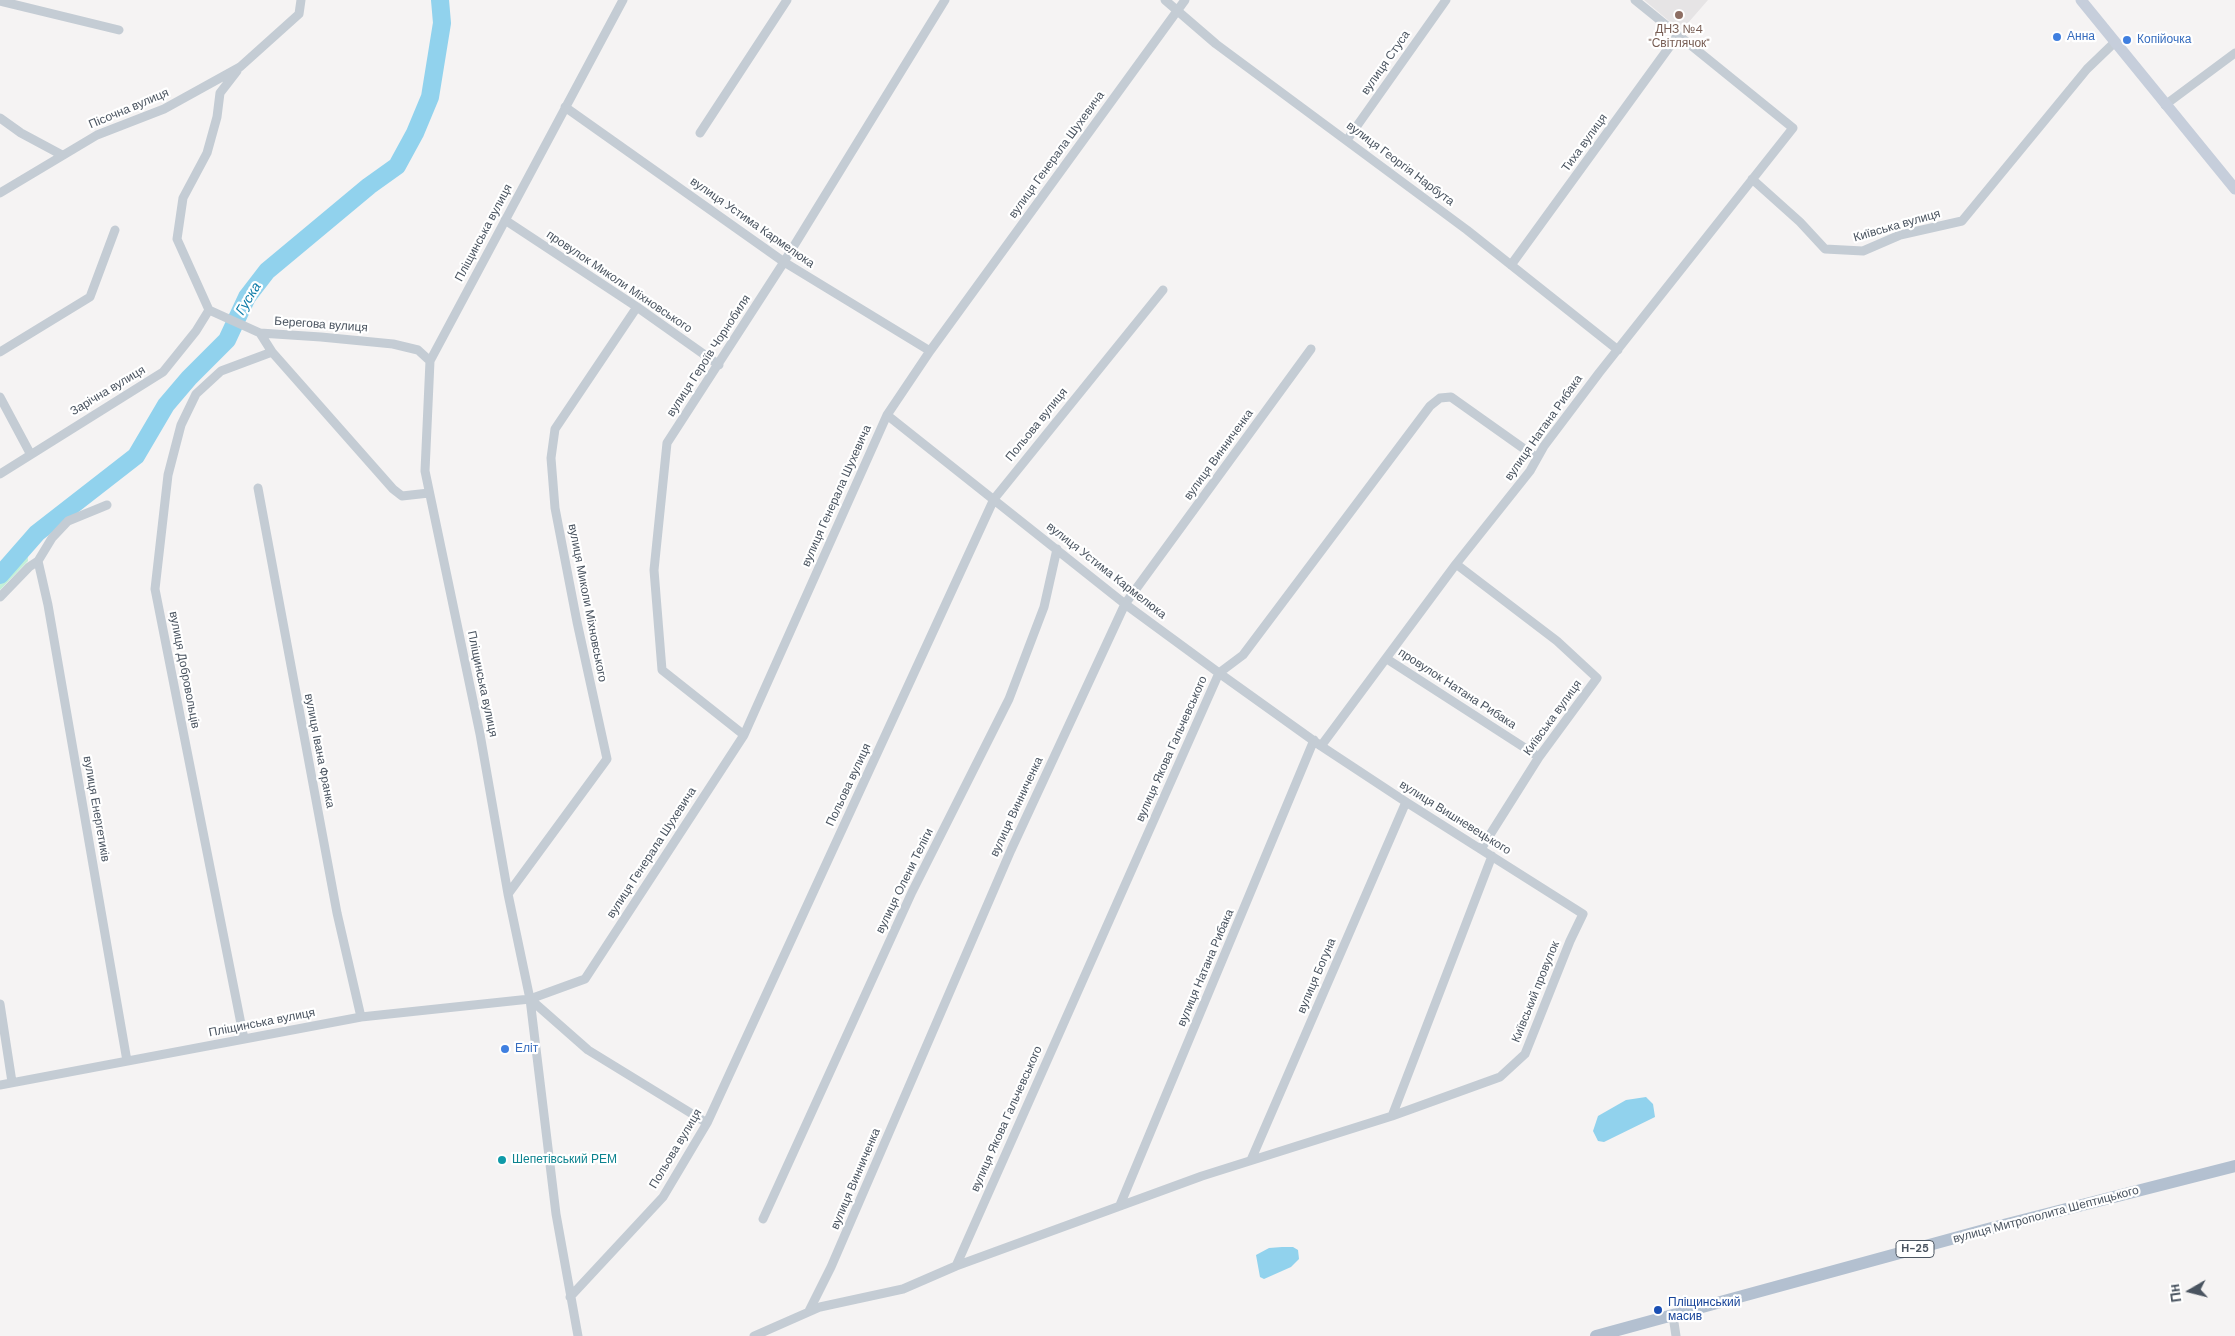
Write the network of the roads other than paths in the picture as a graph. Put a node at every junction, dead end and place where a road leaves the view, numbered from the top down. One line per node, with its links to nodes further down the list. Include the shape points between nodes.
1 (301, 0): 16 (street, Пісочна вулиця, via 299,14)
2 (623, 0): 18 (street, Пліщинська вулиця)
3 (787, 0): 20 (street)
4 (945, 0): 28 (street, вулиця Героїв Чорнобиля)
5 (1164, 0): 11 (street, вулиця Георгія Нарбута)
6 (1185, 0): 11 (street, вулиця Генерала Шухевича)
7 (1446, 0): 21 (street, вулиця Стуса)
8 (1635, 0): 13 (street)
9 (2081, 0): 14 (main road)
10 (0, 1): 12 (street)
11 (1177, 11): 21 (street, вулиця Георгія Нарбута, via 1216,44); 36 (street, вулиця Генерала Шухевича)
12 (118, 30)
13 (1678, 35): 23 (street, вулиця Натана Рибака, via 1793,128); 29 (street, Тиха вулиця)
14 (2114, 43): 17 (main road); 23 (street, Київська вулиця, via 2087,69 1962,221 1900,235 1864,251 1825,249)
15 (2235, 53): 17 (street)
16 (240, 67): 22 (street, Пісочна вулиця, via 164,109 97,135); 32 (street, via 220,93 207,153 183,198 177,239)
17 (2165, 105): 24 (main road)
18 (565, 108): 26 (street, Пліщинська вулиця); 28 (street, вулиця Устима Кармелюка)
19 (0, 118): 22 (street, via 21,134)
20 (700, 133)
21 (1347, 140): 29 (street, вулиця Георгія Нарбута)
22 (62, 155): 25 (street, Пісочна вулиця)
23 (1752, 179): 35 (street, вулиця Натана Рибака)
24 (2235, 189)
25 (0, 193)
26 (505, 220): 31 (street, провулок Миколи Міхновського); 39 (street, Пліщинська вулиця)
27 (115, 230): 37 (street, via 90,297)
28 (784, 262): 36 (street, вулиця Устима Кармелюка); 40 (street, вулиця Героїв Чорнобиля)
29 (1511, 265): 35 (street, вулиця Георгія Нарбута)
30 (1163, 290): 48 (street, Польова вулиця)
31 (637, 308): 40 (street, провулок Миколи Міхновського); 63 (street, вулиця Миколи Міхновського, via 556,429 551,458 559,527 607,759)
32 (209, 310): 33 (street, Берегова вулиця); 43 (street, Зарічна вулиця, via 163,372)
33 (260, 334): 38 (street); 39 (street, Берегова вулиця, via 321,336 393,344 418,350)
34 (1312, 349): 54 (street, вулиця Винниченка)
35 (1618, 350): 44 (street, вулиця Натана Рибака)
36 (930, 351): 42 (street, вулиця Генерала Шухевича)
37 (0, 352)
38 (272, 352): 47 (street, via 393,489 402,496); 68 (street, вулиця Добровольців, via 221,371 196,394 181,425 168,475 155,589)
39 (430, 361): 47 (street, Пліщинська вулиця, via 425,471)
40 (719, 365): 57 (street, вулиця Героїв Чорнобиля, via 667,443 654,570 662,670)
41 (0, 396): 43 (street)
42 (887, 415): 48 (street, вулиця Устима Кармелюка); 57 (street, вулиця Генерала Шухевича)
43 (30, 453): 45 (street, Зарічна вулиця)
44 (1537, 458): 52 (street, вулиця Натана Рибака); 56 (street, вулиця Якова Гальчевського, via 1451,397 1440,398 1430,406 1242,655)
45 (0, 474)
46 (258, 488): 67 (street, вулиця Івана Франка, via 335,903)
47 (429, 493): 63 (street, Пліщинська вулиця, via 480,734)
48 (994, 499): 50 (street, вулиця Устима Кармелюка); 73 (street, Польова вулиця)
49 (107, 505): 51 (street, via 68,521 52,538)
50 (1057, 549): 54 (street, вулиця Устима Кармелюка); 77 (street, вулиця Олени Теліги, via 1044,607 1009,699 912,892)
51 (38, 561): 53 (street); 69 (street, вулиця Енергетиків)
52 (1456, 564): 55 (street, вулиця Натана Рибака); 59 (street, Київська вулиця, via 1556,641 1597,678)
53 (0, 597)
54 (1126, 604): 56 (street, вулиця Устима Кармелюка); 80 (street, вулиця Винниченка, via 1011,850)
55 (1387, 659): 58 (street, вулиця Натана Рибака); 59 (street, провулок Натана Рибака)
56 (1219, 673): 58 (street, вулиця Устима Кармелюка); 78 (street, вулиця Якова Гальчевського)
57 (744, 735): 65 (street, вулиця Генерала Шухевича, via 585,979)
58 (1318, 743): 60 (street, вулиця Вишневецького); 76 (street, вулиця Натана Рибака)
59 (1539, 757): 61 (street, Київська вулиця)
60 (1406, 802): 61 (street, вулиця Вишневецького); 74 (street, вулиця Богуна)
61 (1481, 849): 62 (street, вулиця Вишневецького)
62 (1492, 856): 64 (street, вулиця Вишневецького); 72 (street)
63 (508, 894): 65 (street, Пліщинська вулиця)
64 (1584, 914): 72 (street, Київський провулок, via 1525,1054 1500,1078)
65 (530, 999): 67 (street, Пліщинська вулиця); 73 (street, via 588,1050); 79 (street, Пліщинська вулиця, via 556,1214)
66 (0, 1004): 70 (street)
67 (361, 1017): 68 (street, Пліщинська вулиця)
68 (244, 1039): 69 (street, Пліщинська вулиця)
69 (127, 1061): 70 (street, Пліщинська вулиця)
70 (12, 1082): 71 (street, Пліщинська вулиця)
71 (0, 1085)
72 (1392, 1116): 74 (street, Київський провулок)
73 (708, 1123): 79 (street, Польова вулиця, via 663,1197)
74 (1250, 1160): 76 (street, Київський провулок)
75 (2235, 1166): 81 (main road, вулиця Митрополита Шептицького / Н-25, via 1984,1230)
76 (1120, 1205): 78 (street, Київський провулок)
77 (763, 1219)
78 (956, 1266): 80 (street, Київський провулок, via 903,1289)
79 (570, 1296): 82 (street, Пліщинська вулиця)
80 (809, 1311): 83 (street, Київський провулок)
81 (1673, 1316): 84 (main road, вулиця Митрополита Шептицького / Н-25); 85 (street)
82 (578, 1336)
83 (754, 1336)
84 (1596, 1336)
85 (1676, 1336)

